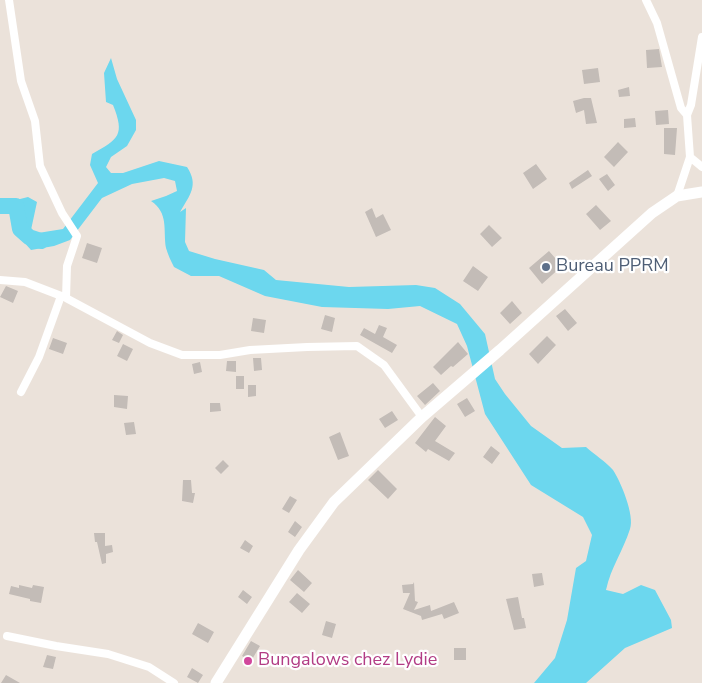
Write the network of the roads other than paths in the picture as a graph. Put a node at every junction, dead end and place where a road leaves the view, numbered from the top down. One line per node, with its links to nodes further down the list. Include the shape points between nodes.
1 (9, 0): 10 (street, via 21,81 35,121 40,166 62,213 77,236 67,266)
2 (646, 0): 4 (street, via 658,23 681,108)
3 (702, 37): 4 (street)
4 (687, 115): 5 (street)
5 (690, 157): 6 (street); 8 (street)
6 (702, 167)
7 (702, 192): 8 (main road)
8 (677, 196): 12 (main road, via 652,213)
9 (0, 280): 10 (street, via 25,282)
10 (63, 297): 11 (street); 12 (street, via 150,343 182,355 357,346 384,365)
11 (21, 392)
12 (422, 417): 15 (main road, via 334,502 299,550)
13 (7, 636): 14 (street, via 108,654 149,667)
14 (174, 683)
15 (216, 683)

